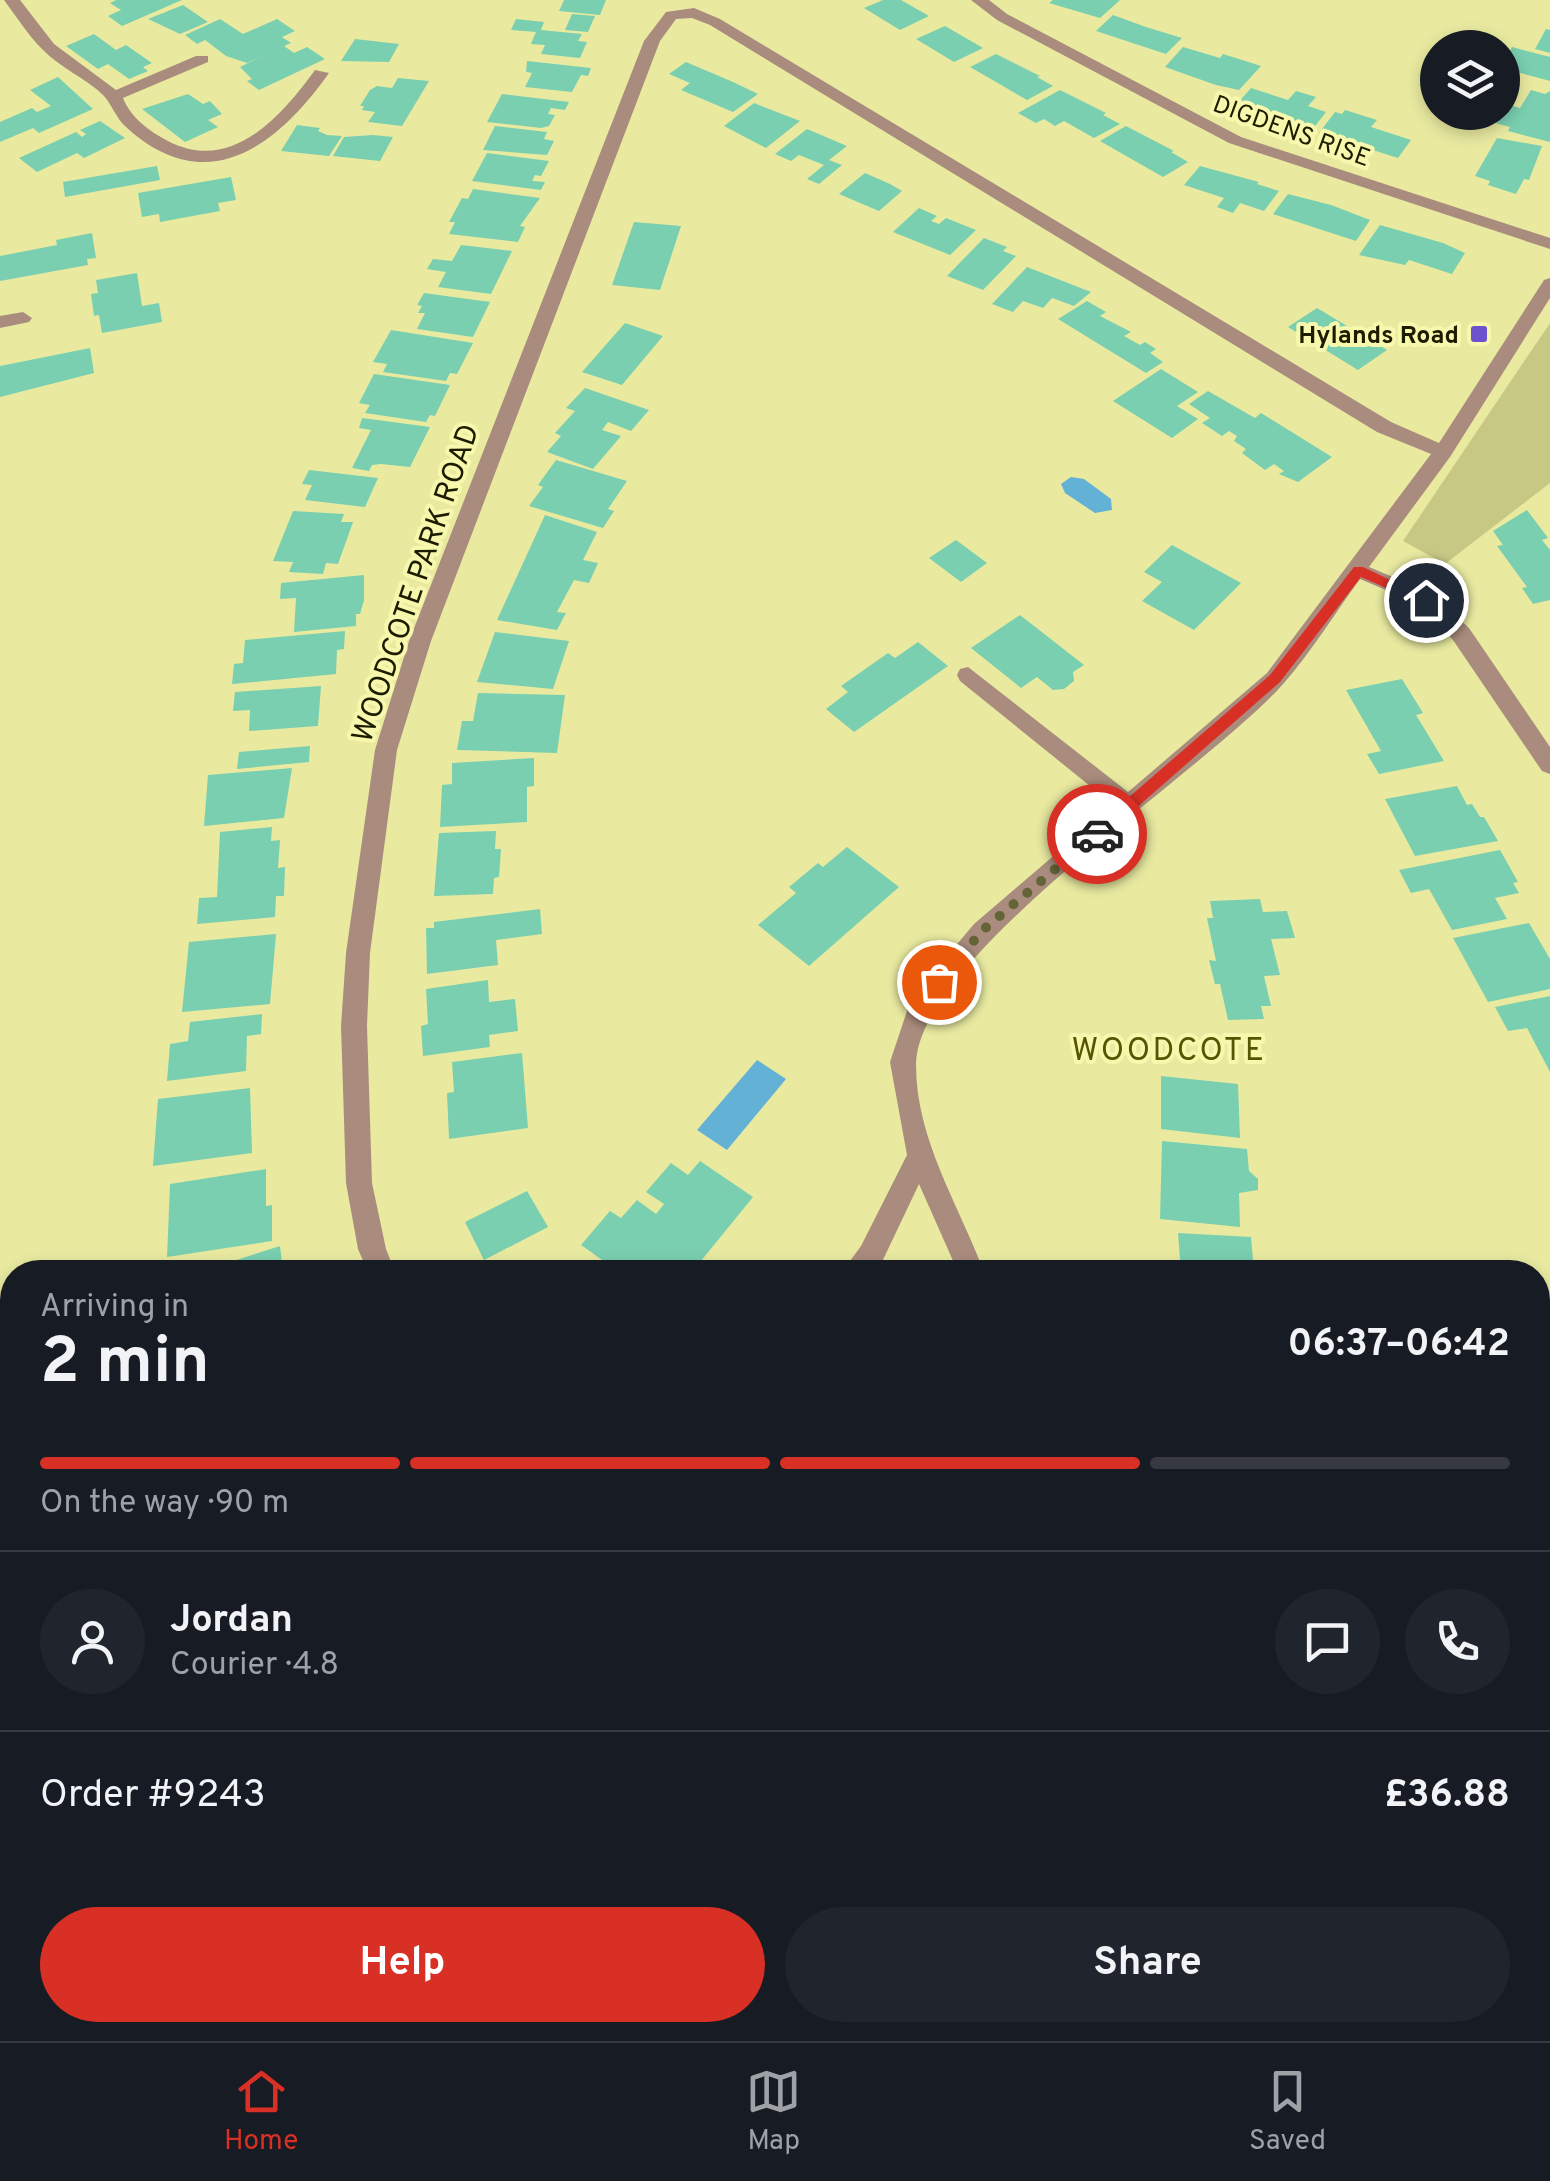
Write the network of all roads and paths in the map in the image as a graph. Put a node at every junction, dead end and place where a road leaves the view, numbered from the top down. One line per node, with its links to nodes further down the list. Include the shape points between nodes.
1 (979, 0): 7 (street, DIGDENS RISE, via 1234,140)
2 (19, 2): 6 (street, via 48,47)
3 (685, 6): 11 (street, via 1384,427); 17 (street, WOODCOTE PARK ROAD, via 662,22 652,41 426,624 386,750 354,1026 359,1182)
4 (202, 59): 6 (street)
5 (321, 73): 6 (street, via 276,130 208,159 174,154 130,124)
6 (114, 96)
7 (1550, 244)
8 (1550, 284): 11 (street)
9 (23, 318): 10 (street)
10 (0, 322)
11 (1443, 452): 12 (street)
12 (1358, 570): 14 (street, via 1426,600 1462,634); 15 (street, via 1275,679)
13 (968, 674): 15 (street)
14 (1550, 765)
15 (1130, 805): 16 (street, via 983,930 920,1007 902,1062)
16 (920, 1155): 18 (street); 19 (street)
17 (376, 1260)
18 (866, 1260)
19 (966, 1260)

